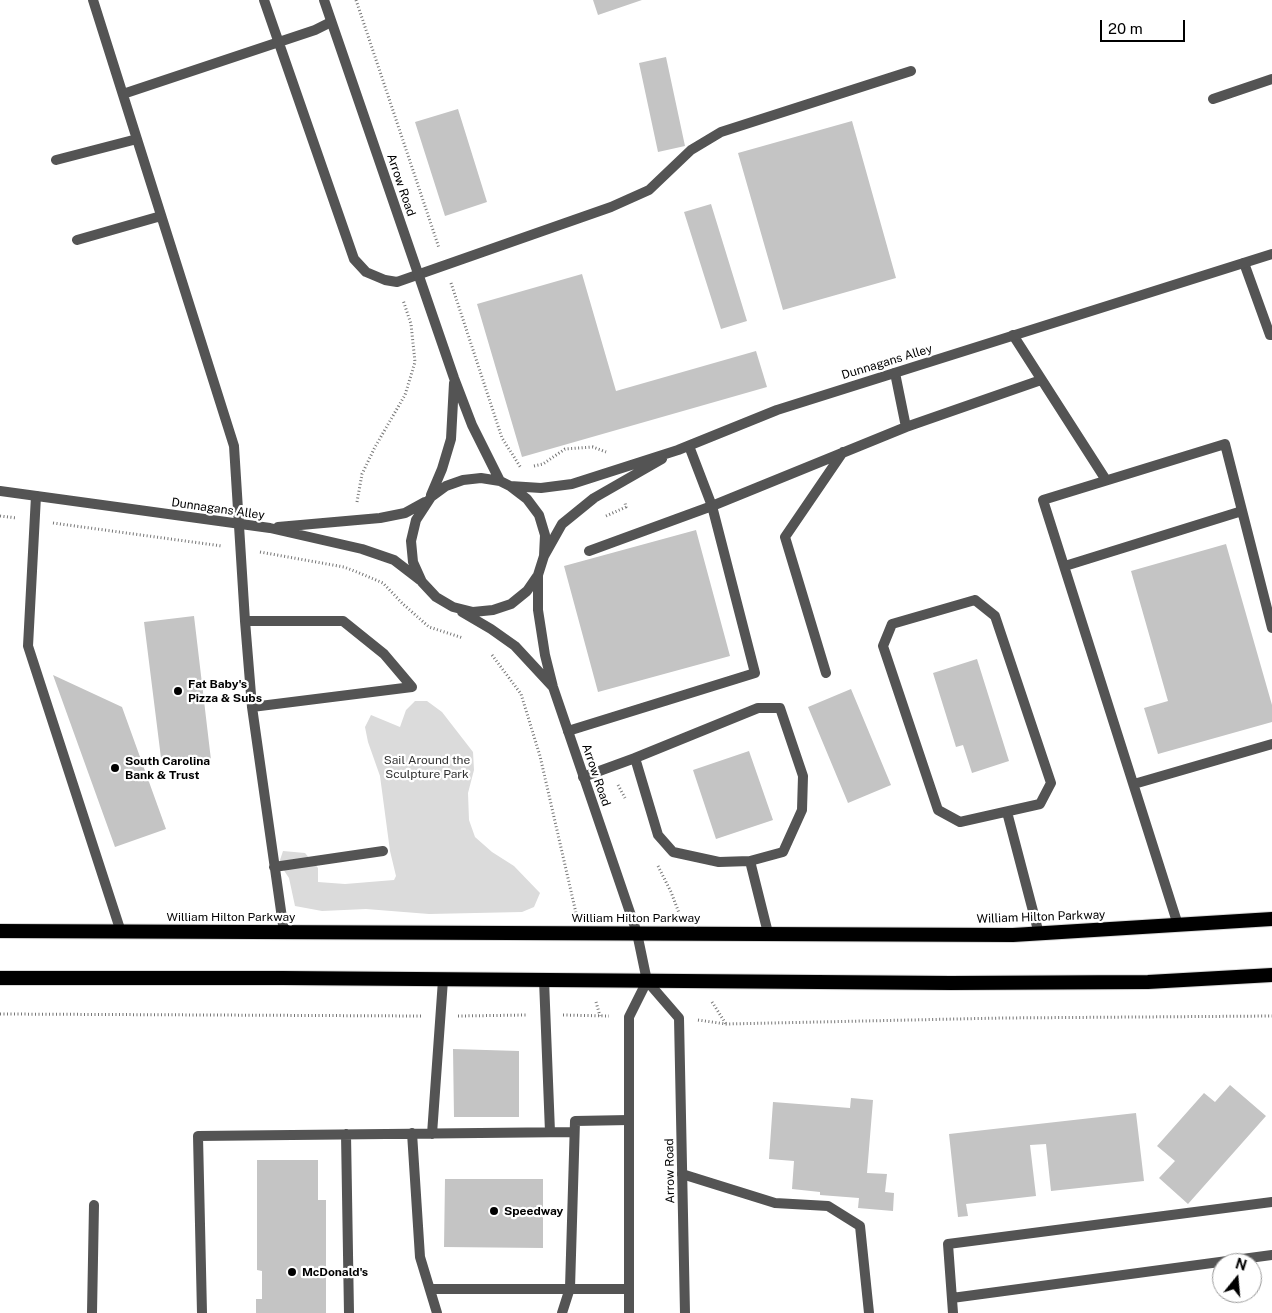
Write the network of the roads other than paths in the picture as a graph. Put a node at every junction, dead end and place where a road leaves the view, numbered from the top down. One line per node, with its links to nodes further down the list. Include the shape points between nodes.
1 (93, 0): 8 (street)
2 (264, 0): 5 (street)
3 (324, 0): 4 (street, Arrow Road)
4 (331, 22): 5 (street); 16 (street, Arrow Road)
5 (279, 42): 8 (street); 16 (street, via 354,259 366,272 384,280 397,282)
6 (911, 71): 16 (street, via 720,132 691,150 649,190 611,207)
7 (1272, 79): 9 (street)
8 (123, 94): 10 (street)
9 (1213, 99)
10 (137, 139): 11 (street); 12 (street)
11 (56, 160)
12 (161, 216): 13 (street); 34 (street, via 234,446)
13 (77, 240)
14 (1272, 254): 15 (street, Dunnagans Alley)
15 (1244, 263): 17 (street, Dunnagans Alley); 18 (street)
16 (419, 275): 20 (street, Arrow Road)
17 (1013, 335): 19 (street, Dunnagans Alley); 21 (street)
18 (1272, 335)
19 (894, 373): 22 (street); 23 (street, Dunnagans Alley, via 777,410)
20 (454, 378): 27 (street, Arrow Road, via 472,425); 31 (street, Arrow Road, via 451,439)
21 (1041, 380): 22 (street); 26 (street)
22 (906, 426): 25 (street)
23 (690, 446): 24 (street, Dunnagans Alley); 32 (street)
24 (678, 450): 28 (street, Dunnagans Alley, via 572,484 541,488); 37 (street, via 594,498 562,524)
25 (844, 452): 32 (street); 44 (street, via 785,537)
26 (1106, 480): 33 (street, via 1225,444); 38 (street, via 1044,500)
27 (500, 482): 28 (street); 31 (street, via 482,478 463,480 446,486)
28 (510, 486): 37 (street, via 527,499 539,516 545,535)
29 (0, 492): 30 (street, Dunnagans Alley)
30 (36, 496): 34 (street, Dunnagans Alley); 59 (street, via 28,646)
31 (429, 499): 35 (street, via 405,513 380,518); 40 (street, via 416,520 411,541 413,562)
32 (712, 506): 36 (street); 47 (street, via 755,673)
33 (1242, 511): 38 (street); 43 (street)
34 (240, 524): 35 (street, Dunnagans Alley); 42 (street)
35 (270, 528): 40 (street, Dunnagans Alley, via 362,549 394,560)
36 (589, 552)
37 (544, 556): 39 (street)
38 (1065, 566): 51 (street)
39 (538, 575): 41 (street, via 527,591 511,604 473,612); 45 (street, Arrow Road, via 538,610)
40 (422, 582): 41 (street, via 436,597)
41 (453, 607): 45 (street, via 515,646)
42 (245, 622): 46 (street); 46 (street, via 343,620 384,654 412,687)
43 (1272, 628)
44 (826, 673)
45 (553, 687): 47 (street, Arrow Road)
46 (252, 707): 55 (street)
47 (568, 731): 50 (street, Arrow Road)
48 (1272, 744): 51 (street)
49 (635, 758): 50 (street); 54 (street, via 658,835 673,852 719,862); 54 (street, via 758,708 780,708 803,776 802,810 784,852)
50 (583, 777): 61 (street, Arrow Road)
51 (1134, 784): 57 (street)
52 (1007, 812): 52 (street, via 1040,804 1051,783 995,616 974,600 892,624 883,646 938,810 960,822); 63 (street)
53 (383, 851): 55 (street)
54 (750, 861): 62 (street)
55 (274, 867): 60 (street)
56 (1272, 919): 57 (highway, William Hilton Parkway)
57 (1178, 925): 63 (highway, William Hilton Parkway)
58 (0, 931): 59 (highway, William Hilton Parkway)
59 (121, 932): 60 (highway, William Hilton Parkway)
60 (284, 932): 61 (highway, William Hilton Parkway)
61 (637, 933): 62 (highway, William Hilton Parkway); 68 (street, Arrow Road)
62 (768, 933): 63 (highway, William Hilton Parkway)
63 (1039, 934)
64 (1272, 975): 68 (highway, via 1138,982)
65 (0, 978): 66 (highway)
66 (443, 980): 67 (highway); 74 (street)
67 (544, 980): 68 (highway); 70 (street)
68 (647, 981): 69 (street, via 629,1017); 75 (street, Arrow Road, via 679,1018)
69 (629, 1120): 71 (street, via 575,1121); 81 (street)
70 (550, 1132): 71 (street); 74 (street)
71 (574, 1132): 79 (street)
72 (346, 1134): 73 (street); 84 (street, via 198,1136); 85 (street)
73 (412, 1134): 74 (street); 80 (street, via 420,1257)
74 (432, 1134)
75 (682, 1174): 89 (street, Arrow Road); 90 (street, via 775,1203 828,1206 860,1226)
76 (1272, 1202): 82 (street, via 948,1244)
77 (94, 1205): 83 (street)
78 (1272, 1254): 82 (street)
79 (570, 1288): 80 (street); 81 (street); 87 (street)
80 (430, 1289): 86 (street)
81 (629, 1289): 88 (street)
82 (952, 1298): 91 (street)
83 (92, 1313)
84 (202, 1313)
85 (349, 1313)
86 (437, 1313)
87 (562, 1313)
88 (629, 1313)
89 (685, 1313)
90 (869, 1313)
91 (953, 1313)

